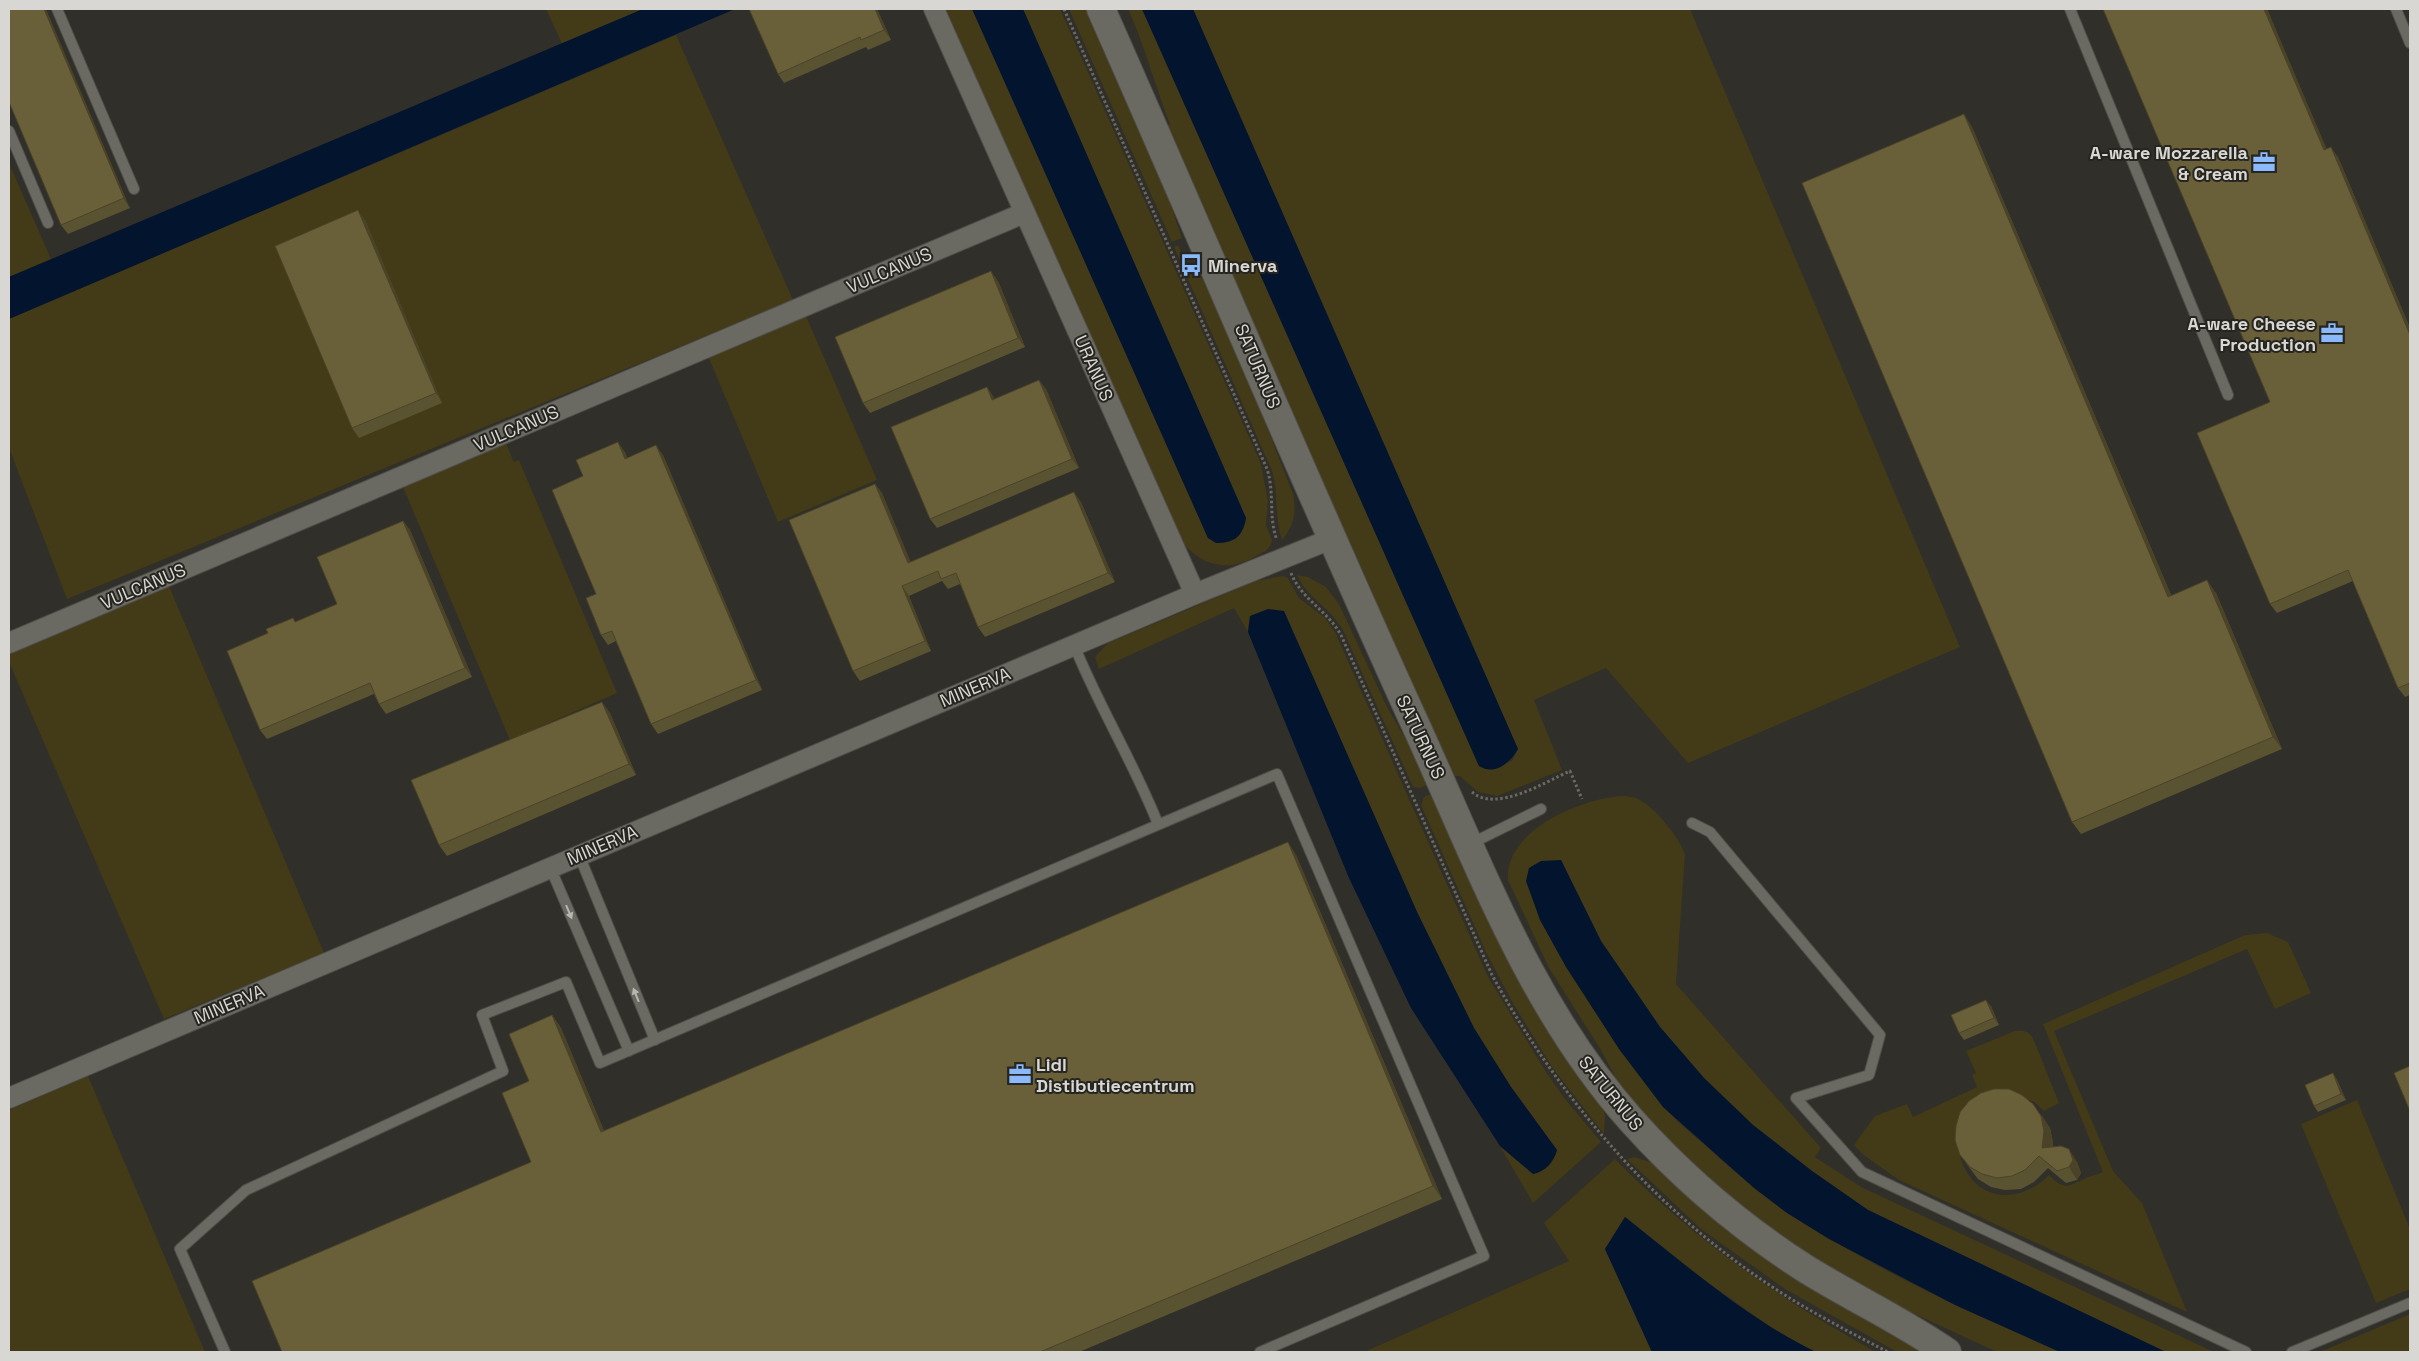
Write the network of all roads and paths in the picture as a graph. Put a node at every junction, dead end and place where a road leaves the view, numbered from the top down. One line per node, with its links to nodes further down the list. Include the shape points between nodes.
1 (57, 9): 9 (lane)
2 (934, 9): 10 (street, URANUS)
3 (1064, 9): 14 (path, via 1267,469 1272,485 1271,523)
4 (1101, 9): 13 (main road, SATURNUS)
5 (2070, 9): 12 (lane)
6 (2396, 9): 7 (lane)
7 (2410, 43)
8 (9, 131): 11 (lane)
9 (134, 189)
10 (1024, 213): 15 (street, URANUS); 16 (street, VULCANUS)
11 (48, 223)
12 (2228, 396)
13 (1330, 538): 15 (street); 23 (main road, SATURNUS)
14 (1278, 542)
15 (1195, 594): 17 (street, MINERVA)
16 (9, 643)
17 (1074, 645): 22 (lane, via 1085,674 1144,786); 24 (street, MINERVA)
18 (1468, 789): 19 (path, via 1482,798 1503,799 1570,771)
19 (1582, 799)
20 (1541, 809): 23 (lane)
21 (1692, 823): 35 (lane, via 1710,832 1880,1035 1869,1075 1796,1098 1862,1172)
22 (1158, 824): 26 (lane); 32 (lane, via 1278,774 1484,1256)
23 (1469, 844): 30 (main road, SATURNUS, via 1512,939 1564,1032 1596,1080 1634,1124 1701,1190 1770,1245 1811,1272)
24 (579, 855): 25 (street, MINERVA); 26 (lane, one-way to 24)
25 (550, 867): 27 (lane, one-way to 27); 28 (street, MINERVA)
26 (655, 1040): 27 (lane)
27 (629, 1051): 31 (lane, via 600,1063 566,982 482,1015 503,1072 246,1190 180,1248)
28 (9, 1098)
29 (2410, 1303): 36 (lane)
30 (1916, 1330): 33 (main road, SATURNUS); 34 (main road, SATURNUS)
31 (224, 1352)
32 (1260, 1352)
33 (1947, 1352)
34 (1968, 1352)
35 (2246, 1352)
36 (2292, 1352)

